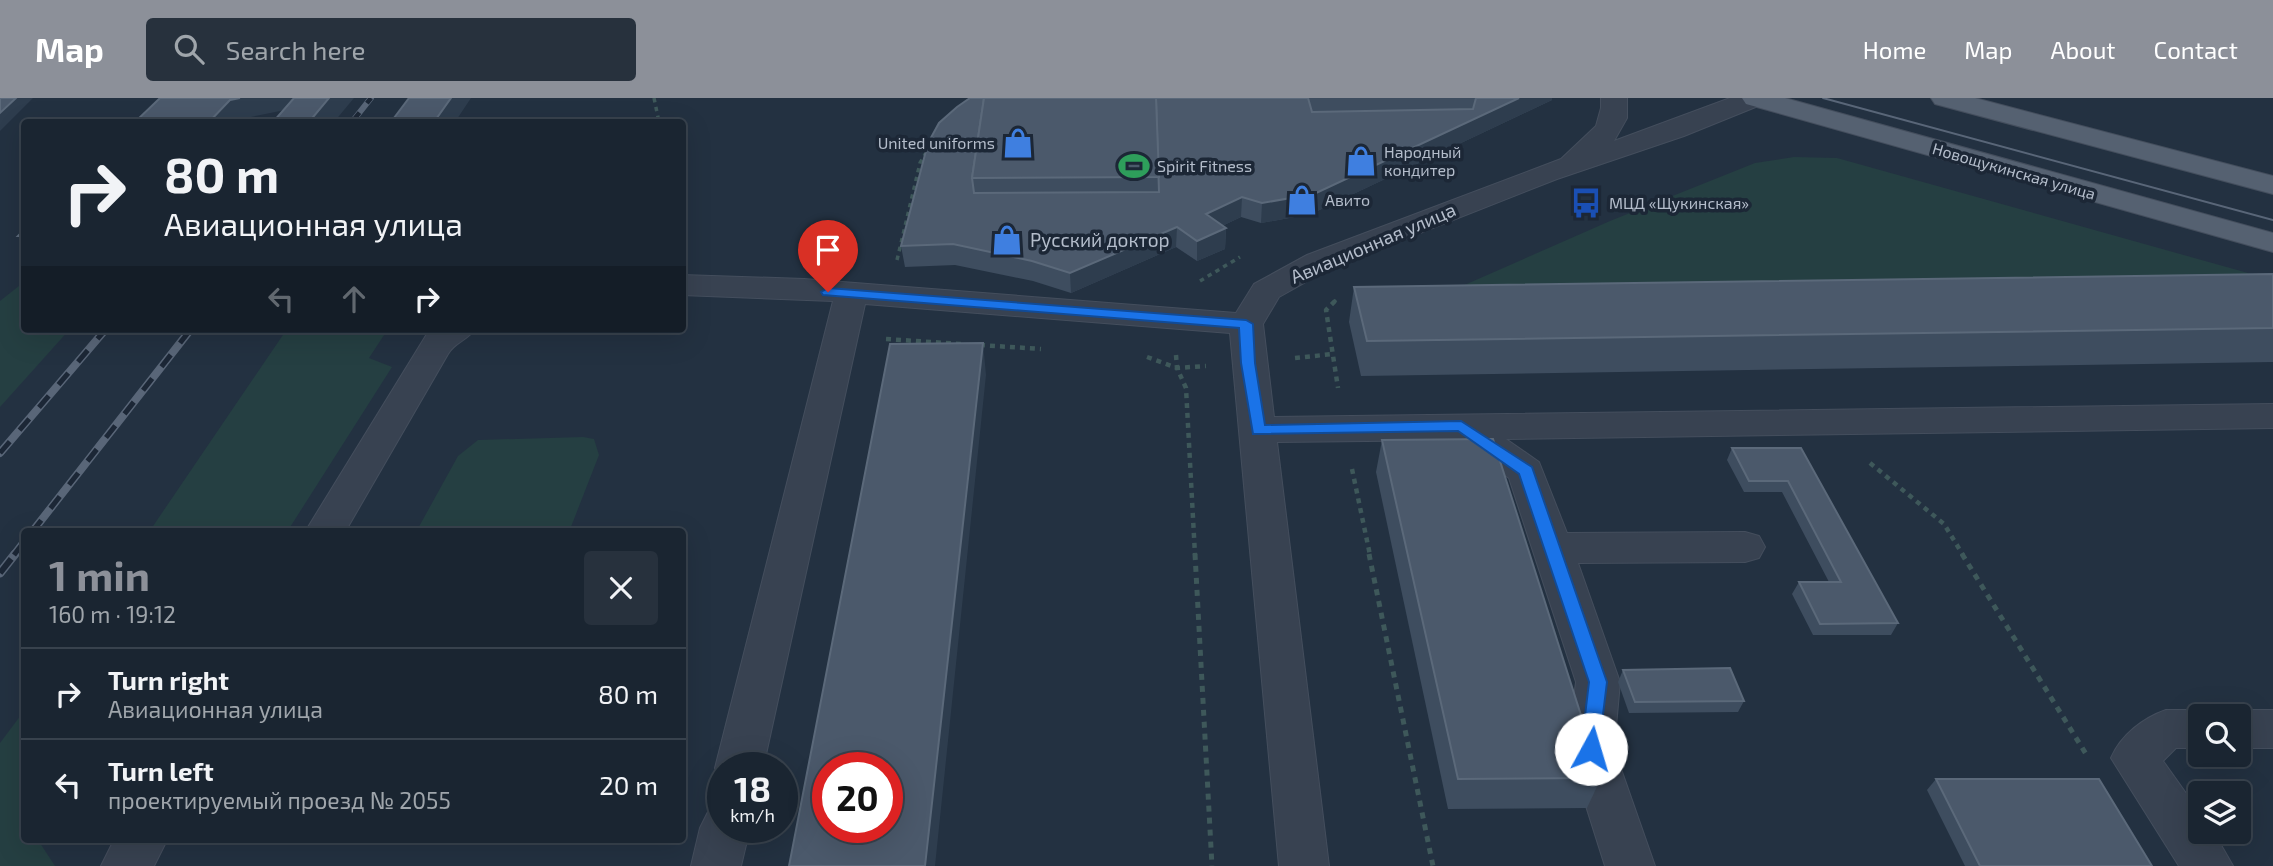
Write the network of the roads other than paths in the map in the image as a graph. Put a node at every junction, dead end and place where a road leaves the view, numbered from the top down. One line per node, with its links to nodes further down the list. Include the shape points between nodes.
1 (1614, 98): 4 (street, via 1615,118 1597,145)
2 (1755, 98): 4 (street, Авиационная улица); 6 (main road, Новощукинская улица)
3 (1944, 98): 5 (main road)
4 (1562, 168): 9 (street, Авиационная улица, via 1318,262 1266,291)
5 (2273, 185)
6 (2273, 243)
7 (686, 285): 8 (street)
8 (851, 294): 9 (street); 20 (street)
9 (1246, 324): 13 (street)
10 (450, 333): 14 (street, via 432,351)
11 (2273, 416): 12 (street)
12 (1461, 426): 13 (street); 16 (street, via 1526,471)
13 (1259, 430): 25 (street)
14 (327, 528)
15 (1745, 547): 16 (street)
16 (1553, 548): 26 (street, via 1598,682 1591,749)
17 (2188, 729): 27 (street, via 2166,729 2134,758)
18 (2251, 729): 19 (street)
19 (2273, 729)
20 (743, 752)
21 (140, 843): 23 (street)
22 (721, 843): 24 (street)
23 (126, 866)
24 (716, 866)
25 (1304, 866)
26 (1630, 866)
27 (2208, 866)

